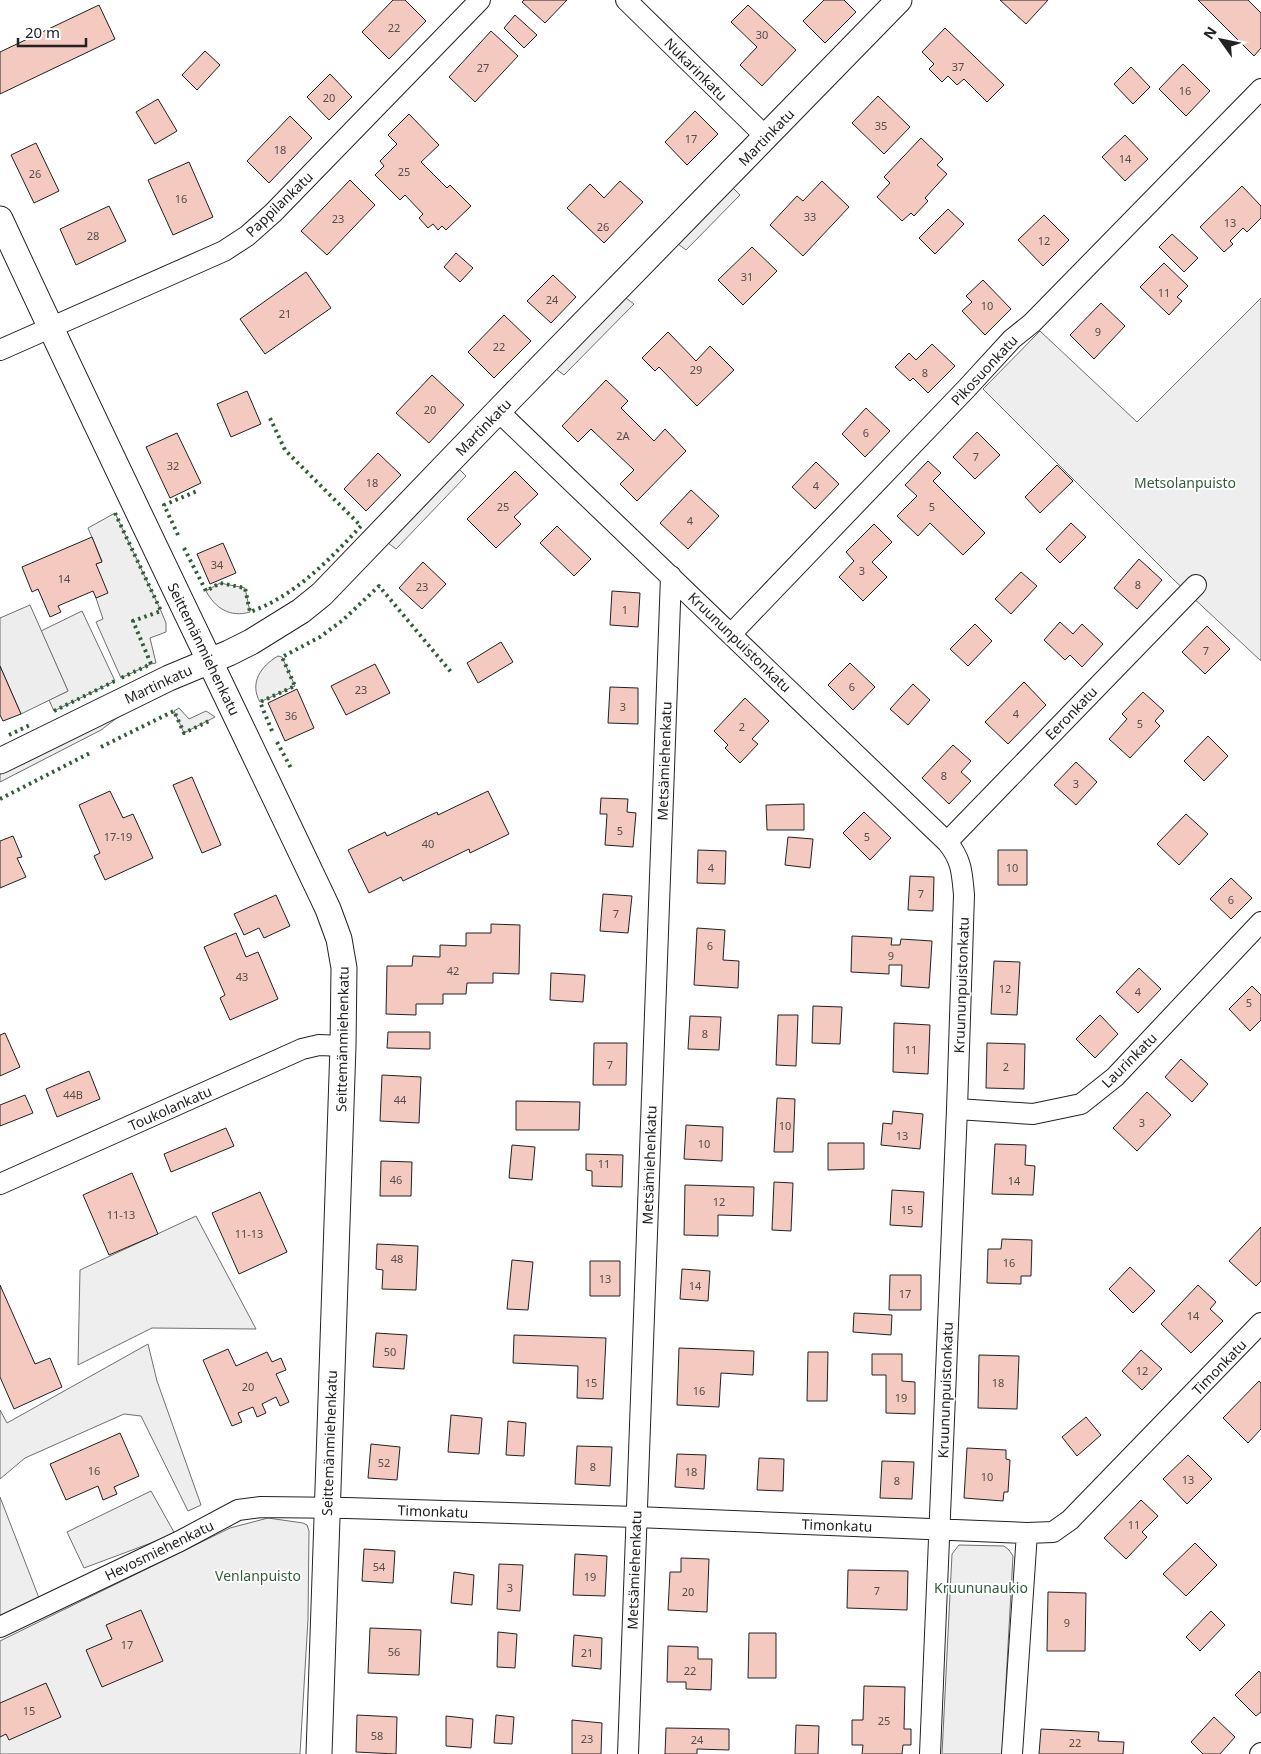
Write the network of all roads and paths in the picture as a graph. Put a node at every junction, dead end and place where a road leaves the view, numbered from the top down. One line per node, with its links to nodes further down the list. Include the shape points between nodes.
1 (480, 0): 7 (street, Pappilankatu, via 247,236 224,251)
2 (626, 0): 5 (street, Nukarinkatu)
3 (900, 0): 5 (street, Martinkatu)
4 (1261, 89): 12 (street, Pikosuonkatu, via 1032,323 1012,338)
5 (766, 137): 9 (street, Martinkatu)
6 (0, 219): 7 (street, Seittemänmiehenkatu)
7 (50, 328): 8 (street, Pappilankatu); 13 (street, Seittemänmiehenkatu)
8 (0, 350)
9 (498, 411): 10 (street, Kruununpuistonkatu); 13 (street, Martinkatu, via 322,594 268,633)
10 (671, 576): 12 (street, Kruununpuistonkatu); 22 (street, Metsämiehenkatu)
11 (1196, 585): 15 (street, Eeronkatu)
12 (732, 633): 15 (street, Kruununpuistonkatu)
13 (210, 661): 14 (street, Martinkatu); 17 (street, Seittemänmiehenkatu, via 328,909 339,939 344,968)
14 (0, 761)
15 (947, 842): 18 (street, Kruununpuistonkatu, via 962,867 964,895)
16 (1261, 922): 18 (street, Laurinkatu, via 1115,1077 1081,1104 1033,1114)
17 (343, 1046): 19 (street, Toukolankatu, via 319,1045 302,1049); 21 (street, Seittemänmiehenkatu)
18 (957, 1109): 23 (street, Kruununpuistonkatu)
19 (0, 1184)
20 (1261, 1323): 24 (street, Timonkatu, via 1070,1520 1053,1532)
21 (327, 1508): 22 (street, Timonkatu); 25 (street, Hevosmiehenkatu, via 238,1510); 26 (street, Seittemänmiehenkatu)
22 (636, 1516): 23 (street, Timonkatu); 27 (street, Metsämiehenkatu)
23 (939, 1529): 24 (street, Timonkatu); 28 (street, Kruununpuistonkatu)
24 (1027, 1533): 29 (street)
25 (0, 1627)
26 (319, 1754)
27 (628, 1754)
28 (930, 1754)
29 (1012, 1754)

